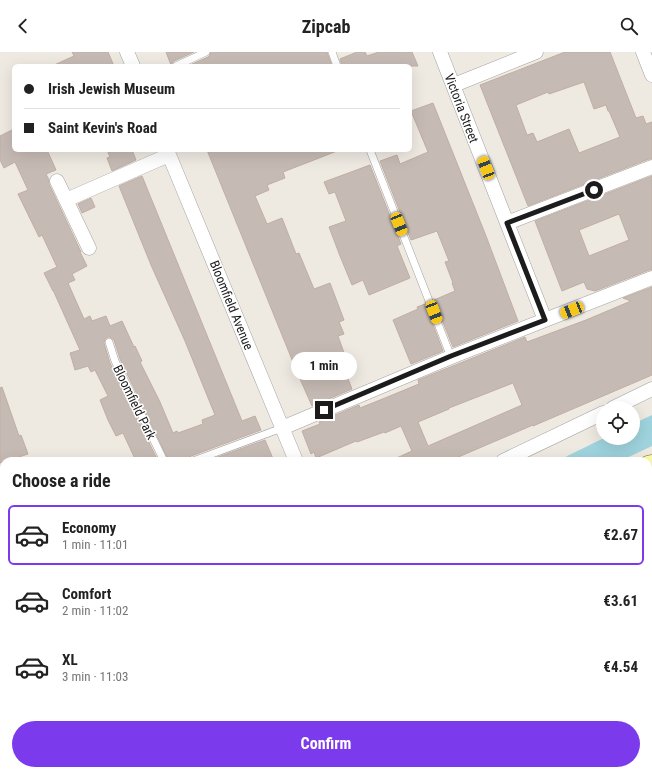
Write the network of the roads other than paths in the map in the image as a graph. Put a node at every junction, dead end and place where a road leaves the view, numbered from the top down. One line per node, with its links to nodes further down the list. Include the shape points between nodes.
1 (127, 52): 7 (street)
2 (206, 52): 8 (lane)
3 (332, 52): 9 (lane)
4 (440, 52): 11 (street, Victoria Street)
5 (536, 52): 11 (street)
6 (643, 52): 10 (street)
7 (132, 64)
8 (180, 64)
9 (336, 64)
10 (652, 75)
11 (454, 85): 17 (street, Victoria Street)
12 (168, 152): 16 (street); 26 (street, Bloomfield Avenue)
13 (371, 152): 22 (lane)
14 (652, 167): 17 (street)
15 (57, 181): 16 (street)
16 (66, 200): 18 (street)
17 (507, 223): 20 (street, Victoria Street)
18 (89, 248)
19 (652, 278): 20 (street)
20 (545, 320): 22 (street)
21 (109, 342): 27 (lane, Bloomfield Park, via 115,361)
22 (451, 356): 26 (street)
23 (652, 389): 24 (street)
24 (627, 401)
25 (596, 416): 30 (street)
26 (282, 428): 28 (lane); 29 (street, Bloomfield Avenue)
27 (162, 457)
28 (205, 457)
29 (294, 457)
30 (511, 457)

